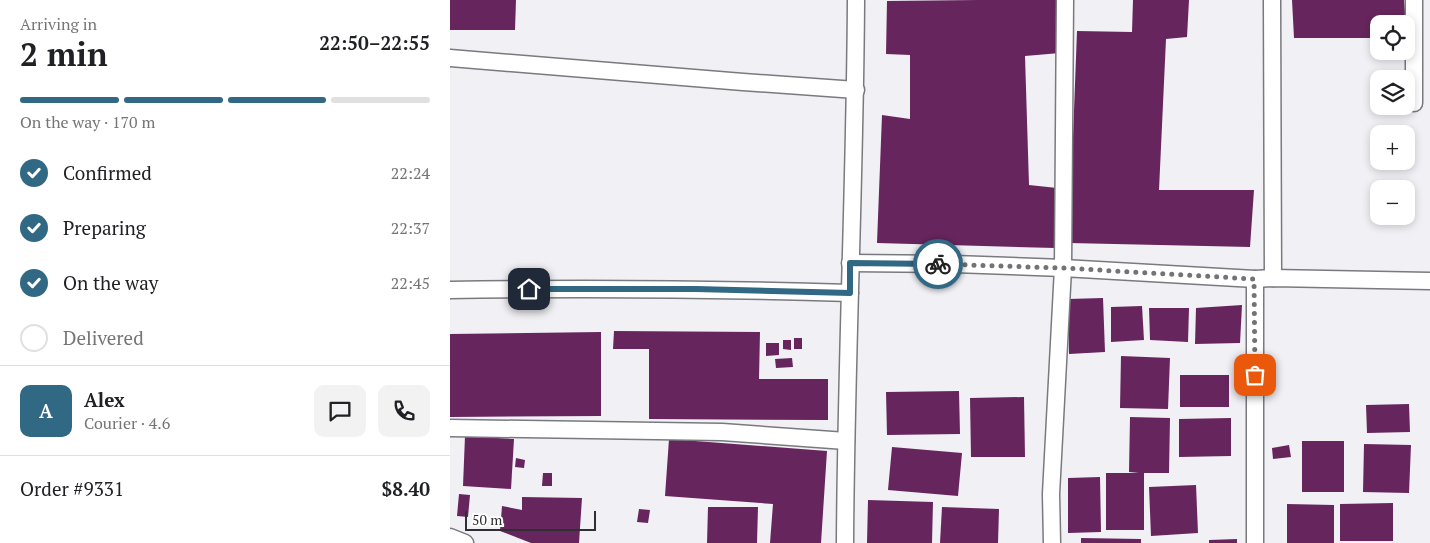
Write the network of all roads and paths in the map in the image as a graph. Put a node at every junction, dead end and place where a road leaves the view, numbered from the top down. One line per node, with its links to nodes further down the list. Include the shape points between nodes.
1 (856, 0): 7 (street)
2 (1065, 0): 9 (street)
3 (1272, 0): 10 (street)
4 (1414, 0): 6 (street)
5 (450, 58): 7 (street)
6 (1414, 70)
7 (856, 90): 8 (street)
8 (850, 263): 9 (street); 14 (street)
9 (1063, 268): 11 (street); 20 (street, via 1051,494)
10 (1273, 278): 11 (street); 12 (street)
11 (1254, 279): 21 (street)
12 (1430, 281)
13 (450, 290): 14 (street, via 686,288)
14 (850, 293): 16 (street)
15 (450, 428): 16 (street, via 722,432)
16 (846, 441): 19 (street)
17 (450, 537): 18 (street)
18 (465, 543)
19 (845, 543)
20 (1052, 543)
21 (1255, 543)

